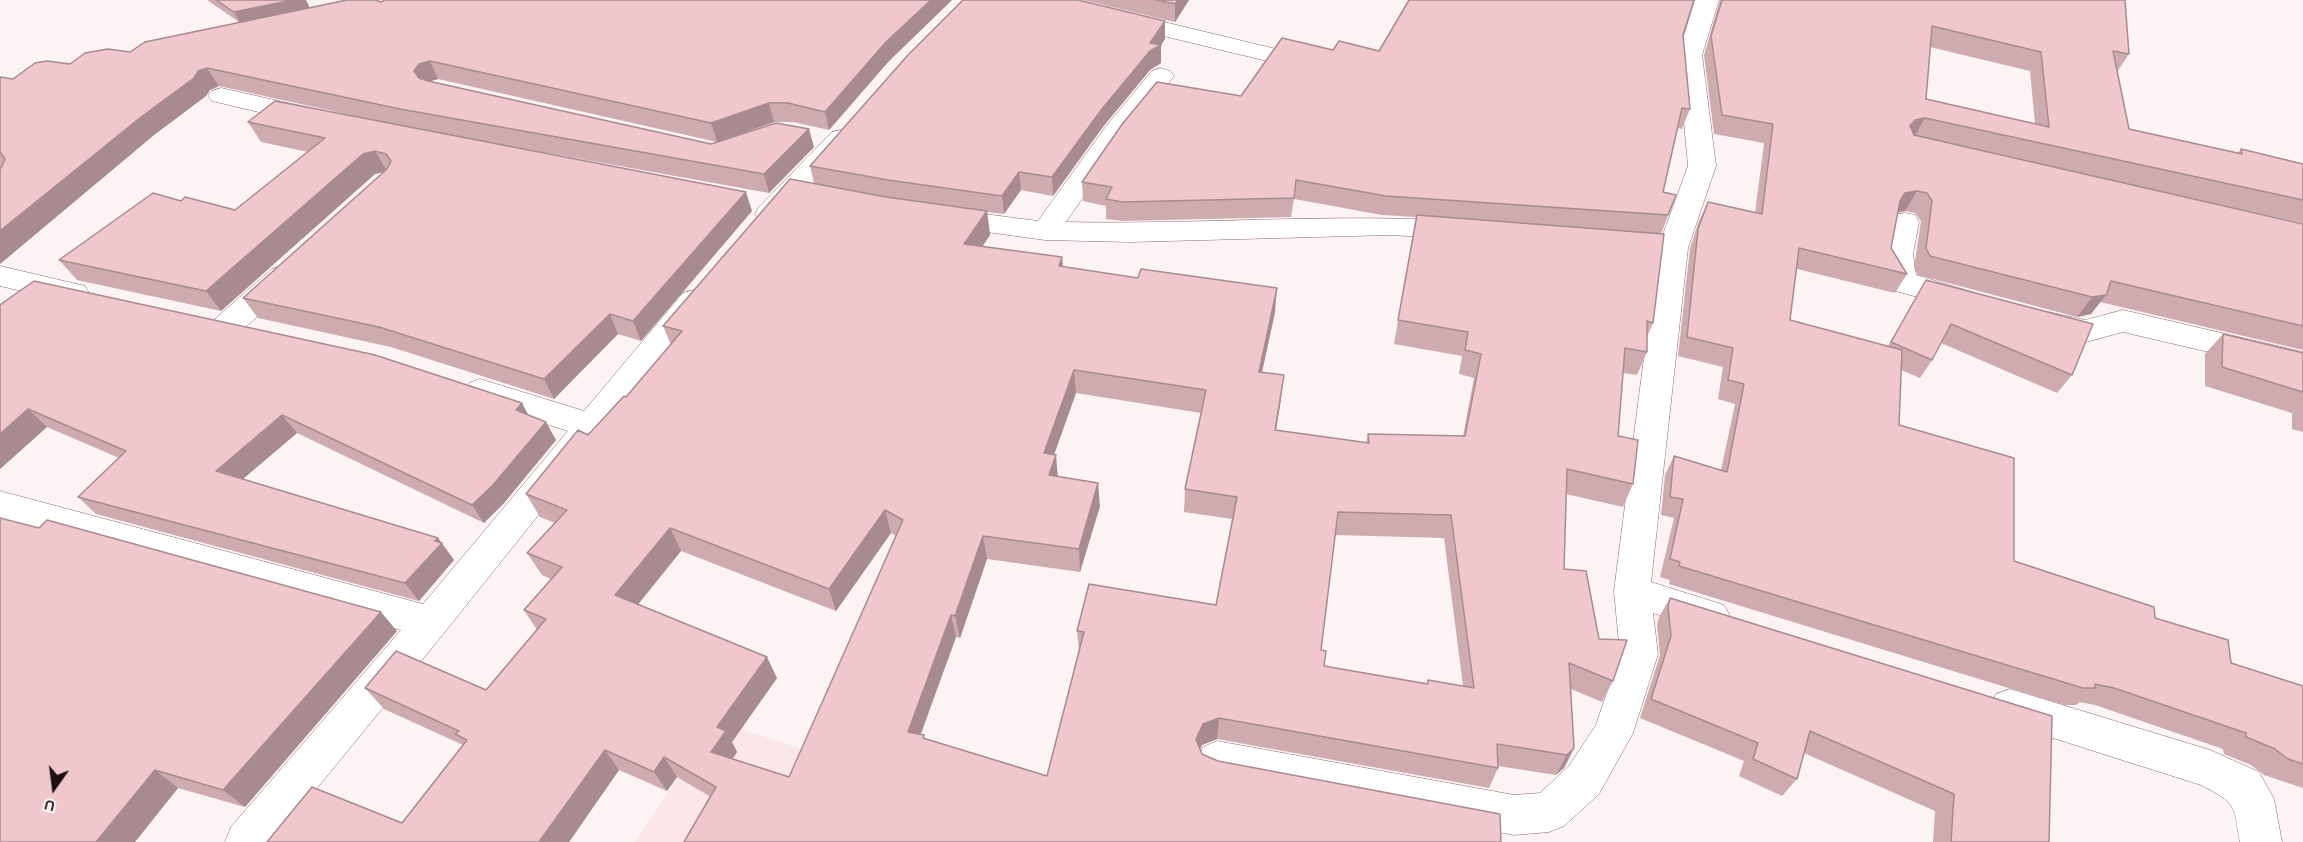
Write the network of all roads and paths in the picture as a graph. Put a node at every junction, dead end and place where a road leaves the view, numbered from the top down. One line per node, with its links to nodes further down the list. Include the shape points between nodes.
1 (1043, 0): 3 (street)
2 (1707, 0): 26 (street, via 1690,56 1702,166 1661,247)
3 (1267, 54)
4 (1161, 76): 12 (street, via 1113,135)
5 (221, 96): 7 (street)
6 (857, 118): 9 (street, via 825,140)
7 (332, 121)
8 (824, 198): 9 (street)
9 (773, 199): 14 (street)
10 (925, 215): 12 (street)
11 (1905, 222): 19 (street, via 1897,268 1901,278 1907,284)
12 (1045, 231): 13 (street, via 1389,226)
13 (1486, 232)
14 (746, 241)
15 (306, 254): 21 (street, via 212,323)
16 (0, 276): 18 (street)
17 (714, 276): 24 (street)
18 (104, 299)
19 (1986, 306)
20 (2020, 315): 22 (street, via 2086,331 2123,321)
21 (262, 334)
22 (2303, 363)
23 (458, 383): 24 (street)
24 (591, 426): 27 (street)
25 (0, 505): 27 (street)
26 (1632, 591): 28 (street); 30 (street, via 1639,654 1614,733 1584,780 1550,812 1514,815)
27 (431, 622): 31 (street)
28 (1746, 626)
29 (1972, 696): 32 (street, via 2210,769 2244,786 2253,800)
30 (1217, 760)
31 (246, 842)
32 (2261, 842)

